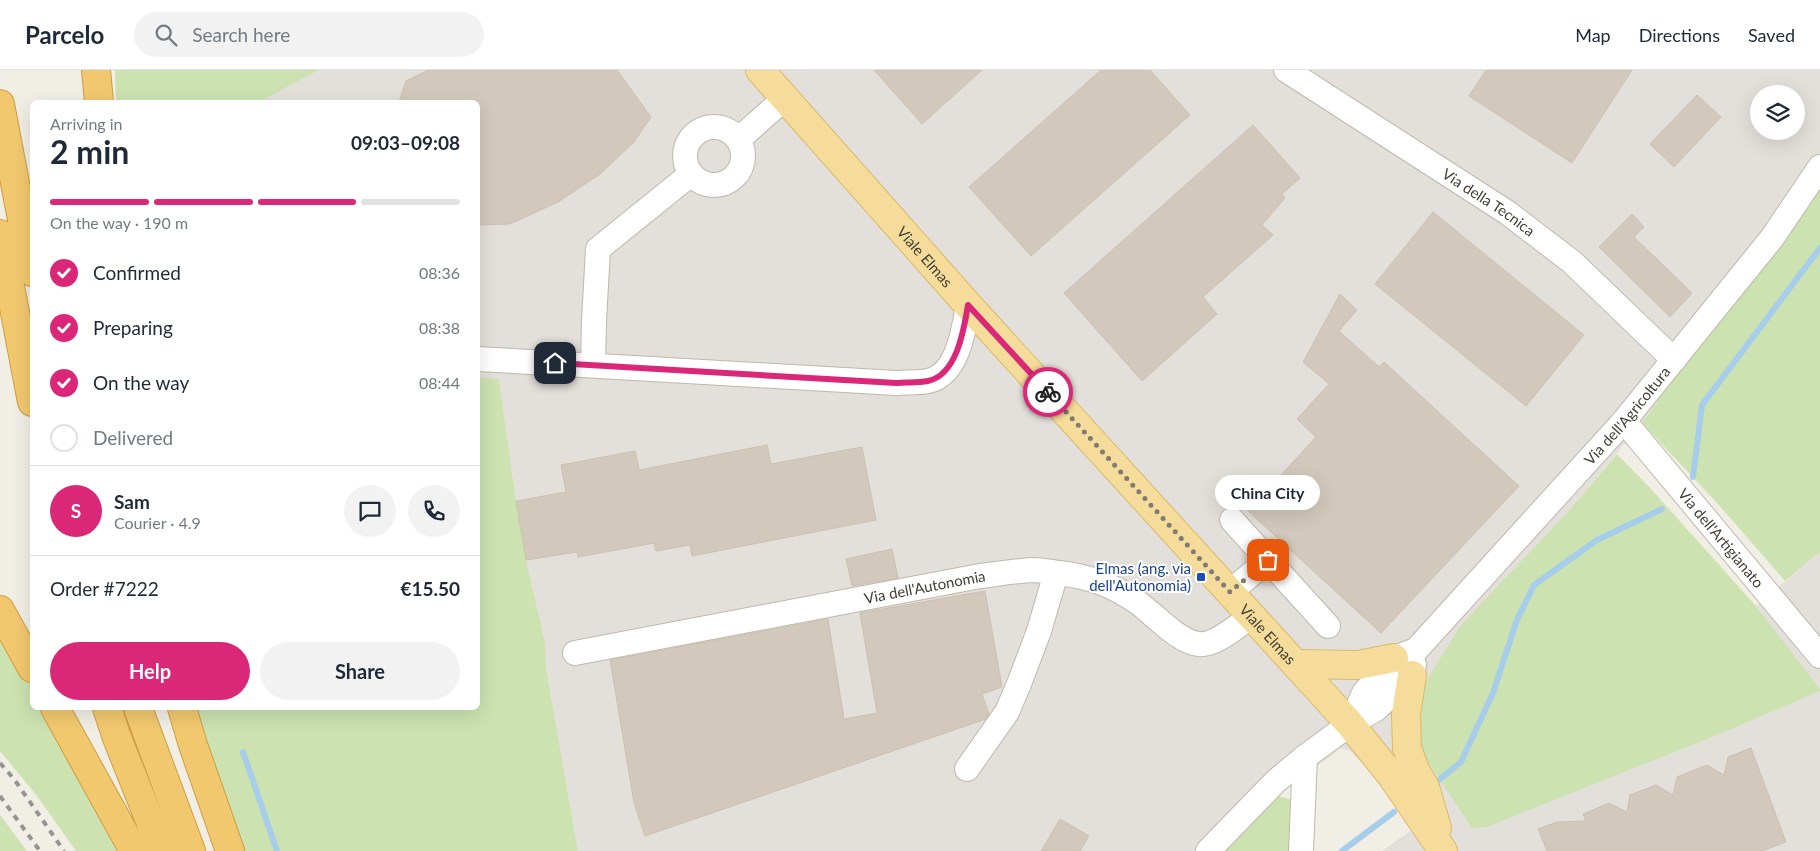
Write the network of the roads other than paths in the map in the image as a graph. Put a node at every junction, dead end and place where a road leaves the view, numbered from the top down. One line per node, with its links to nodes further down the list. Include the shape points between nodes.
1 (96, 70): 5 (highway)
2 (760, 70): 4 (main road, Viale Elmas)
3 (1286, 70): 14 (street, Via della Tecnica, via 1508,213 1572,262)
4 (785, 98): 7 (street); 12 (main road, Viale Elmas)
5 (99, 100)
6 (0, 104): 11 (highway)
7 (739, 139): 9 (street, via 744,158 738,172 728,182 708,184); 9 (street, via 732,132 714,126 696,132 686,147 686,166)
8 (1820, 167): 14 (street, Via dell'Agricoltura, via 1772,238)
9 (691, 174): 15 (street, via 598,249)
10 (0, 234): 16 (highway)
11 (30, 262)
12 (968, 305): 15 (street, via 960,343 951,363 941,376 929,381 896,383); 21 (main road, Viale Elmas)
13 (480, 359): 15 (street)
14 (1674, 360): 17 (street, Via dell'Agricoltura)
15 (593, 366)
16 (30, 392)
17 (1624, 421): 26 (street, Via dell'Artigianato); 27 (street, Via dell'Agricoltura)
18 (1232, 520): 19 (street)
19 (1268, 560): 21 (street); 24 (street)
20 (1056, 573): 23 (street, Via dell'Autonomia, via 1084,576 1109,584 1191,642 1212,642); 25 (street, Via dell'Autonomia, via 1034,570 980,576); 36 (street, via 1039,631 1010,705)
21 (1230, 592): 23 (main road, Viale Elmas)
22 (0, 610): 28 (highway)
23 (1252, 615): 29 (main road, Viale Elmas)
24 (1328, 626)
25 (576, 653)
26 (1820, 656)
27 (1407, 661): 29 (main road, via 1358,665); 34 (street, Via dell'Agricoltura, via 1376,709); 43 (main road, via 1407,748 1424,787)
28 (30, 664)
29 (1296, 664): 34 (main road, Viale Elmas)
30 (56, 710): 37 (highway)
31 (108, 710): 38 (highway)
32 (139, 710): 39 (highway)
33 (183, 710): 40 (highway)
34 (1350, 724): 35 (street, Via dell'Agricoltura); 43 (main road, Viale Elmas)
35 (1305, 757): 41 (street, Via dell'Agricoltura, via 1276,781); 42 (street)
36 (967, 769)
37 (134, 851)
38 (162, 851)
39 (191, 851)
40 (230, 851)
41 (1208, 851)
42 (1302, 851)
43 (1443, 851)

